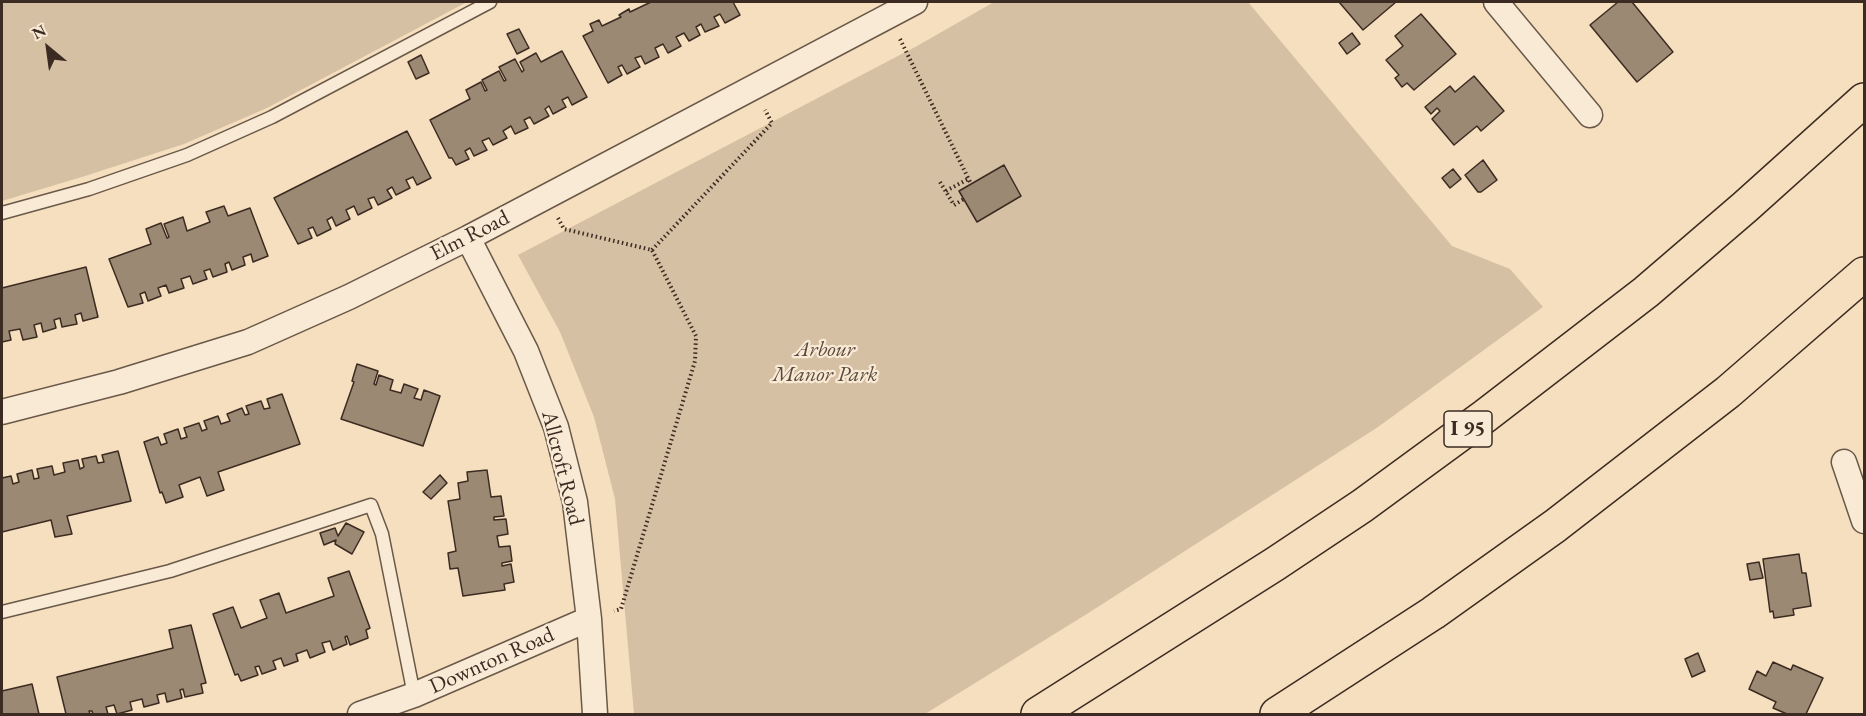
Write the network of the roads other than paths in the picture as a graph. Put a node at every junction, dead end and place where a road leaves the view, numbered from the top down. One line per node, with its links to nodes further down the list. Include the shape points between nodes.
1 (490, 2): 6 (lane, via 272,117 187,155 89,189)
2 (915, 2): 7 (street, Elm Road)
3 (1496, 2): 5 (street)
4 (1864, 100): 17 (highway, I 95, via 1646,292 1459,436 1275,564)
5 (1590, 115)
6 (2, 213)
7 (468, 238): 9 (street, Elm Road, via 248,342 119,382); 13 (street, Allcroft Road, via 526,351 556,427 575,502)
8 (1864, 274): 18 (highway, via 1728,392 1555,526 1433,613)
9 (2, 412)
10 (1844, 462): 11 (street)
11 (1864, 521)
12 (2, 612): 14 (lane, via 170,571 371,505 382,534)
13 (589, 619): 14 (street, Downton Road); 16 (street, Allcroft Road)
14 (414, 695): 15 (street, Downton Road)
15 (360, 714)
16 (595, 714)
17 (1038, 714)
18 (1277, 714)

